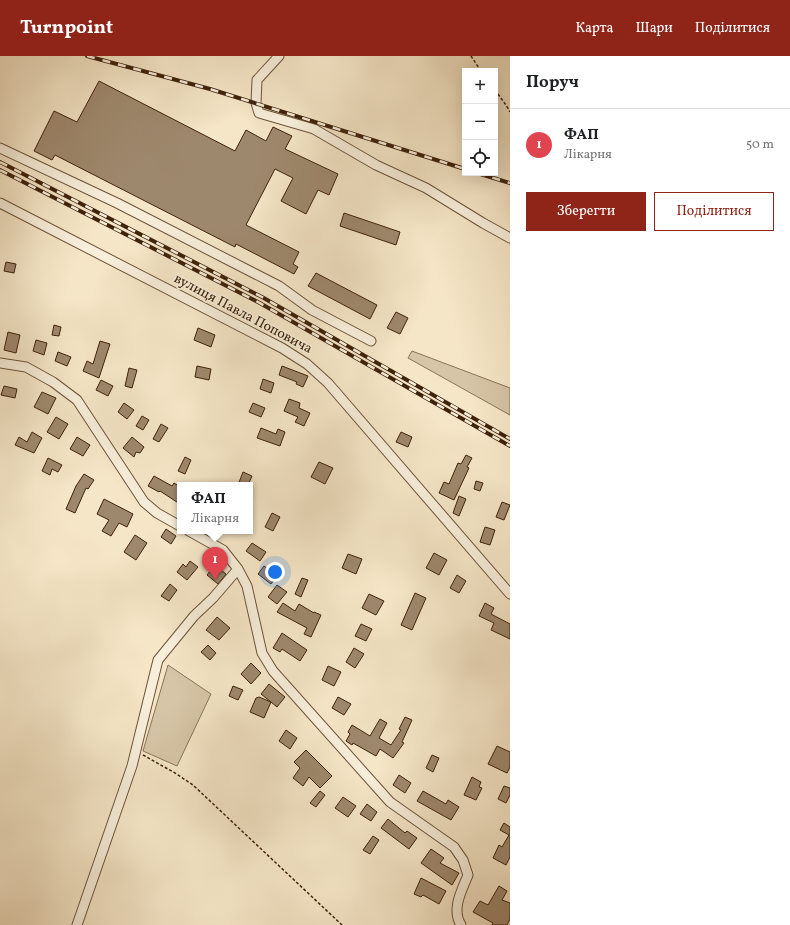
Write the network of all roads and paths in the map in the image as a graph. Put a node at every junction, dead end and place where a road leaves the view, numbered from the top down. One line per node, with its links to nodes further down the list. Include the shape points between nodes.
1 (279, 56): 8 (street, via 257,80 256,103 259,113 314,129 376,165 426,188)
2 (471, 56): 3 (path)
3 (479, 68)
4 (498, 94): 5 (path)
5 (510, 112)
6 (0, 148): 9 (street, via 117,203 280,286 312,310)
7 (0, 202): 14 (street, вулиця Павла Поповича, via 307,364 328,383)
8 (510, 238)
9 (371, 342)
10 (0, 363): 11 (street, via 26,367 53,382 77,400 144,502)
11 (177, 524)
12 (194, 534): 13 (street, via 222,550)
13 (238, 569): 15 (street, via 194,616 158,660); 18 (street, via 247,586 262,653 273,671 390,802 454,848 463,860 468,875 458,900)
14 (510, 594)
15 (136, 751): 16 (street); 17 (path, via 193,785)
16 (77, 925)
17 (342, 925)
18 (461, 925)

